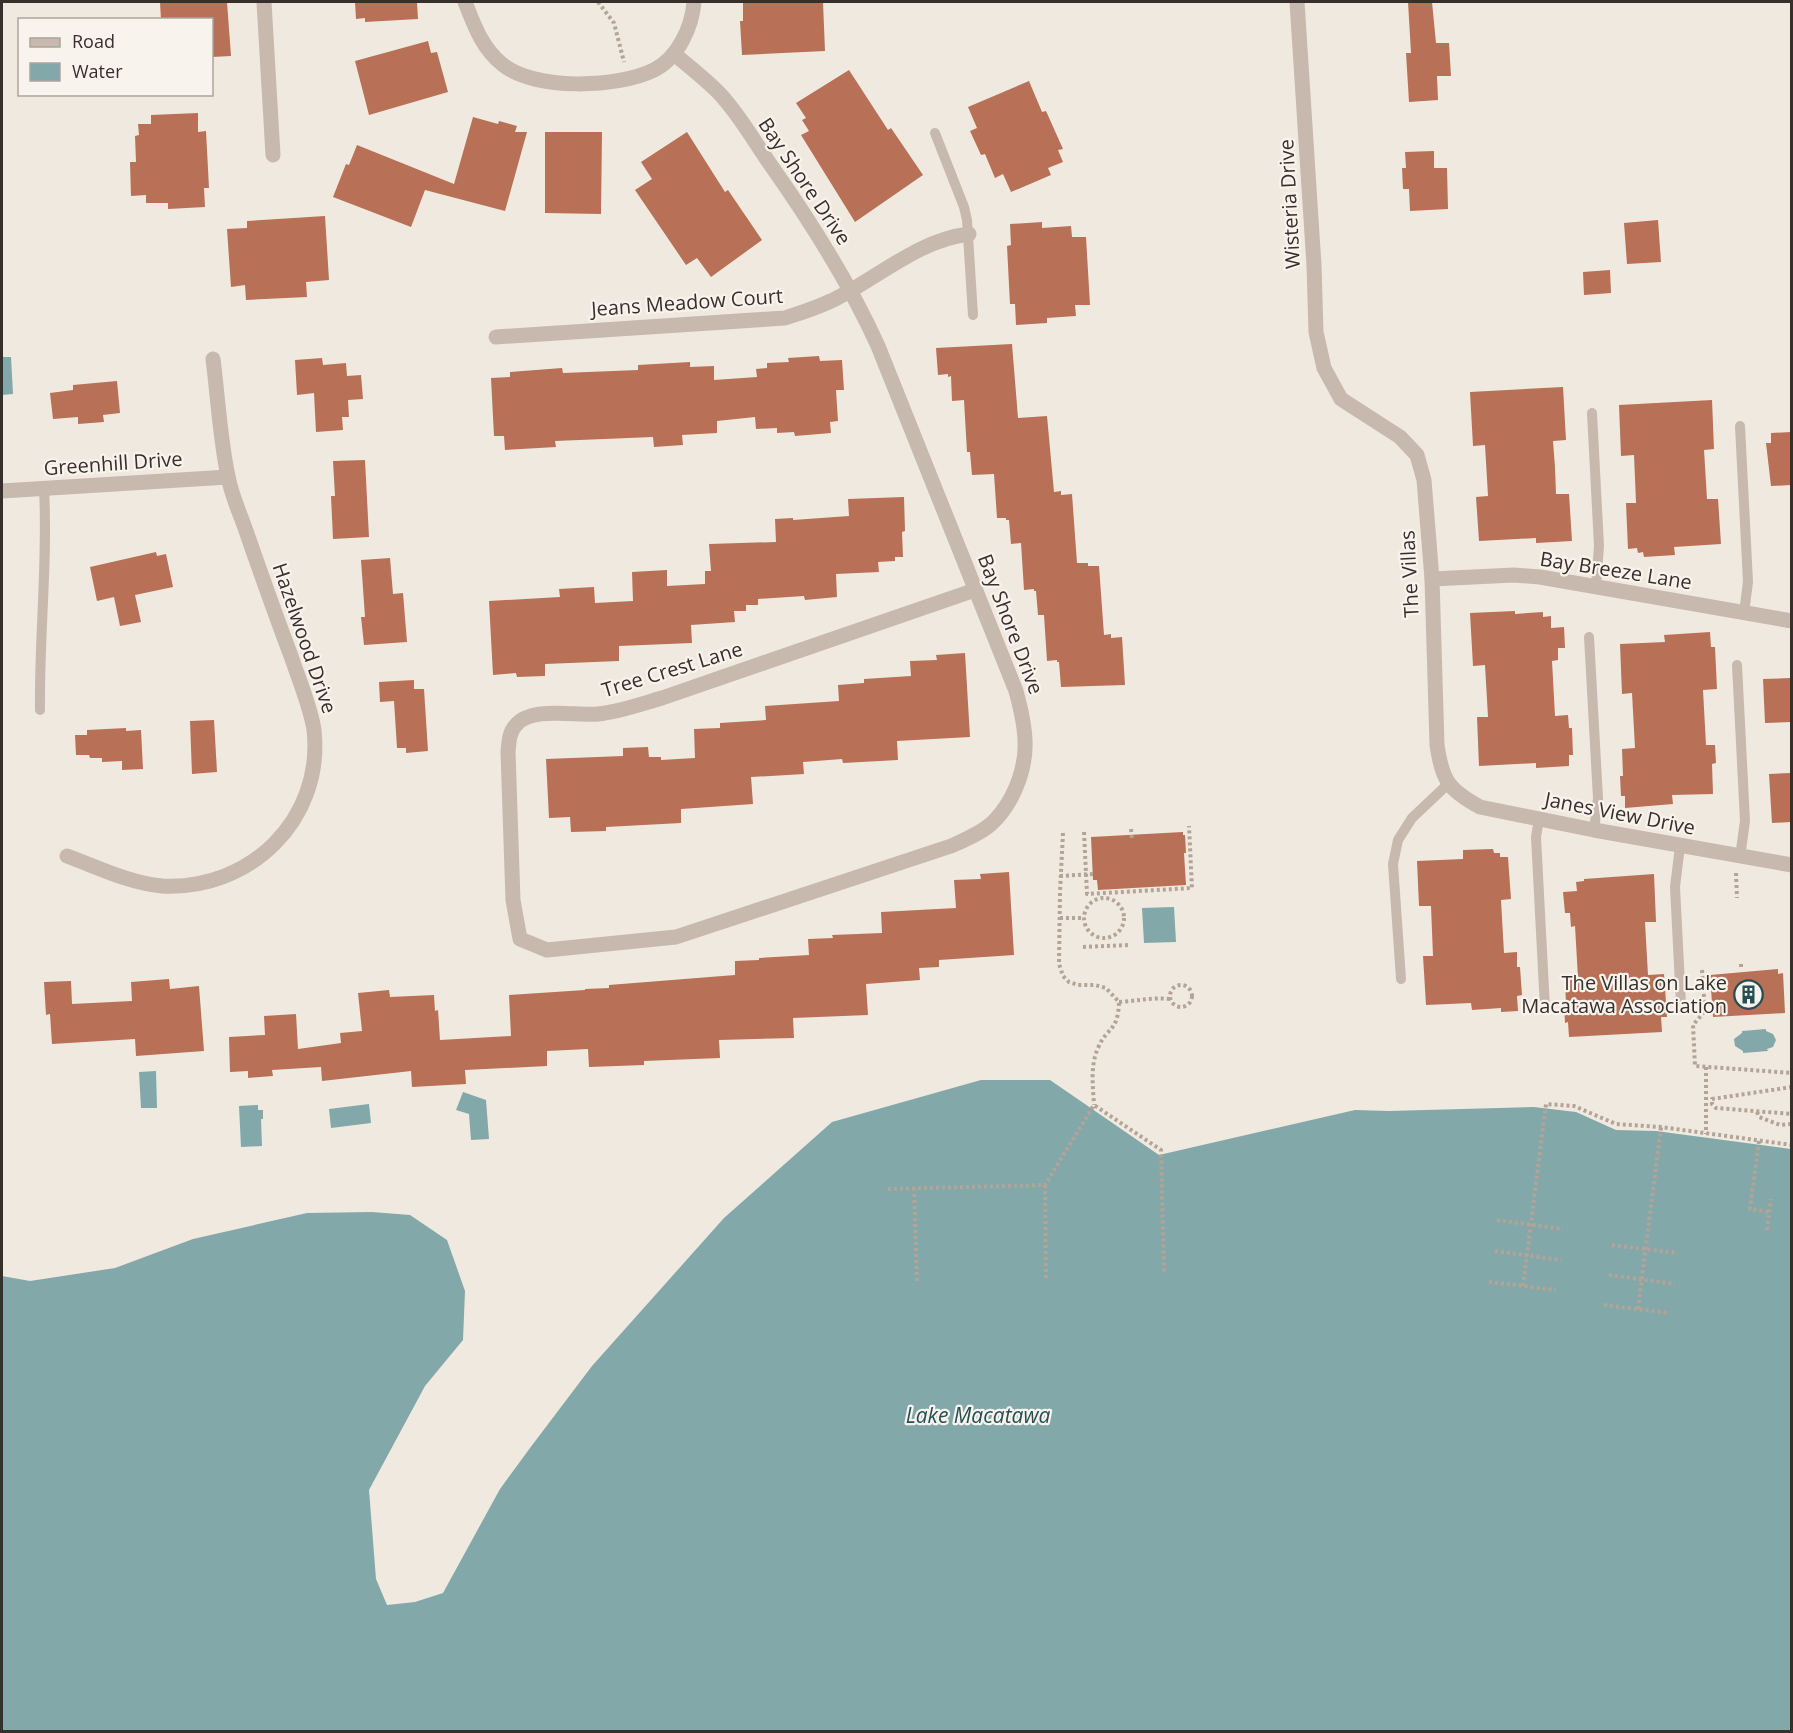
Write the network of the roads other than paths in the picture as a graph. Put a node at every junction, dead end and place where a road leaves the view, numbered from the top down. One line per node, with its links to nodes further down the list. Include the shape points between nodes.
1 (264, 2): 7 (street)
2 (465, 2): 5 (street, via 477,32 504,66 548,82 626,80 655,70)
3 (693, 2): 5 (street, via 692,19)
4 (1297, 2): 13 (street, Wisteria Drive, via 1316,332 1324,368)
5 (674, 54): 9 (street, Bay Shore Drive, via 721,95 783,183)
6 (935, 133): 8 (lane, via 964,207)
7 (273, 155)
8 (969, 234): 9 (street, Jeans Meadow Court, via 932,243); 10 (lane)
9 (850, 290): 11 (street, Jeans Meadow Court, via 785,318); 21 (street, Bay Shore Drive, via 878,346)
10 (973, 315)
11 (496, 337)
12 (213, 360): 16 (street, Hazelwood Drive)
13 (1341, 399): 19 (street, The Villas, via 1400,438 1417,455 1424,480)
14 (1592, 413): 20 (lane, via 1599,546)
15 (1740, 426): 22 (lane, via 1748,582)
16 (228, 477): 17 (street, Greenhill Drive); 31 (street, Hazelwood Drive, via 314,728 315,763 309,790 290,828 234,874 198,883 161,886)
17 (44, 489): 18 (street, Greenhill Drive); 26 (lane)
18 (2, 491)
19 (1432, 579): 20 (street, Bay Breeze Lane, via 1514,575); 27 (street, The Villas, via 1437,745)
20 (1596, 586): 22 (street, Bay Breeze Lane)
21 (975, 590): 34 (street, Tree Crest Lane, via 662,698 603,714 541,714 516,724 508,752 513,900); 34 (street, Bay Shore Drive, via 1016,691 1026,736 1026,758 1017,786 992,824 951,846 676,937 547,950)
22 (1744, 613): 23 (street, Bay Breeze Lane)
23 (1791, 621)
24 (1589, 637): 29 (lane, via 1598,798)
25 (1737, 665): 32 (lane, via 1745,821)
26 (40, 710)
27 (1448, 784): 28 (street, Janes View Drive, via 1480,807); 35 (lane, via 1412,818 1398,840 1394,864)
28 (1539, 819): 29 (street, Janes View Drive); 37 (lane, via 1536,837)
29 (1594, 830): 30 (street, Janes View Drive)
30 (1680, 846): 32 (street, Janes View Drive); 36 (lane, via 1676,887)
31 (66, 856)
32 (1740, 857): 33 (street, Janes View Drive)
33 (1791, 865)
34 (520, 939)
35 (1401, 979)
36 (1681, 1004)
37 (1545, 1008)

